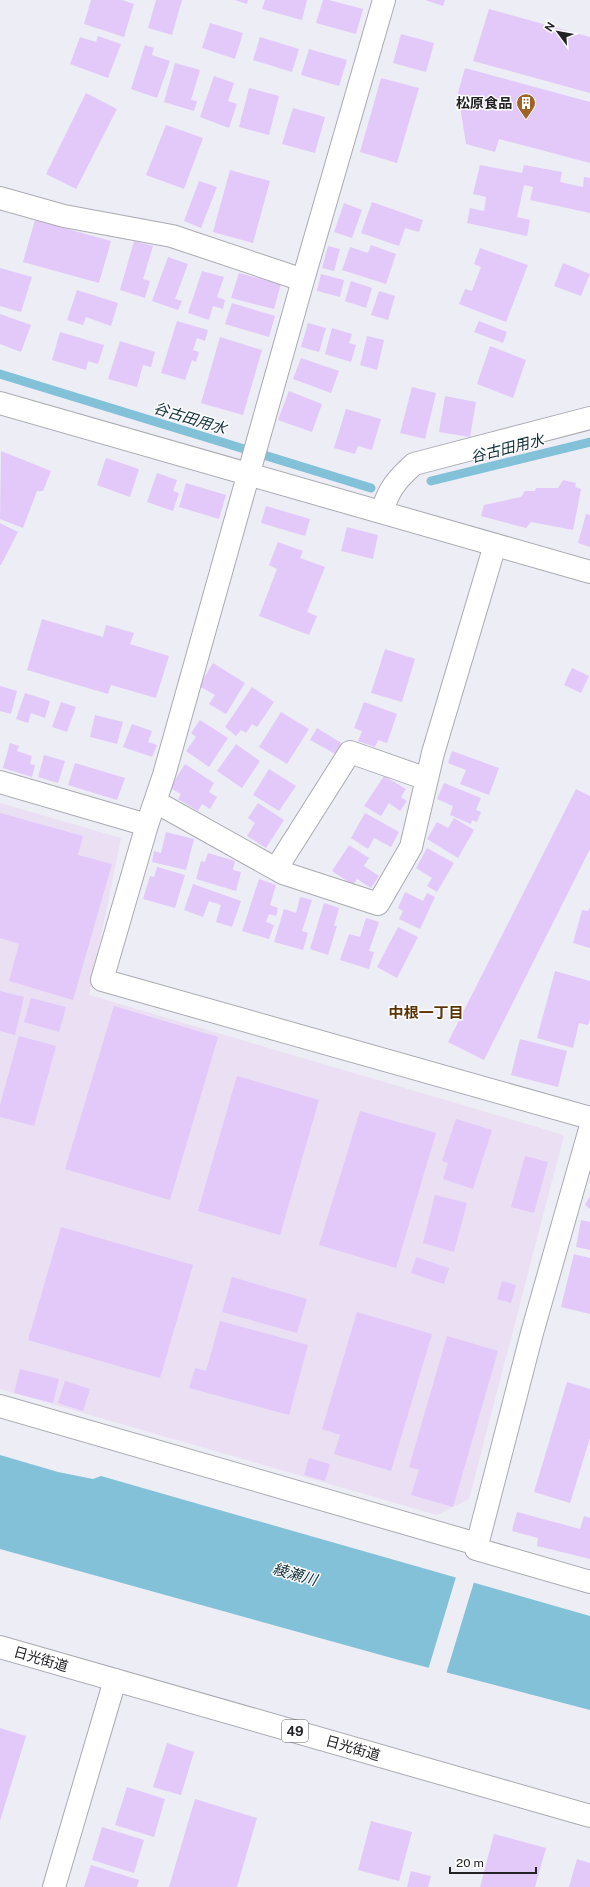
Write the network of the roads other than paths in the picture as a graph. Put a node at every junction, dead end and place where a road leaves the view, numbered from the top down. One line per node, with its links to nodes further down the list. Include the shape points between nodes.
1 (384, 0): 3 (street)
2 (0, 198): 3 (street, via 64,216 172,236)
3 (303, 280): 6 (street)
4 (0, 403): 6 (street)
5 (590, 418): 7 (street, via 414,464 398,478 386,498)
6 (249, 474): 7 (street); 12 (street)
7 (382, 512): 8 (street)
8 (495, 545): 9 (street); 10 (street)
9 (590, 572)
10 (427, 779): 14 (street, via 350,752); 14 (street, via 411,847 378,904)
11 (0, 782): 13 (street)
12 (156, 802): 13 (street); 14 (street)
13 (148, 825): 15 (street, via 102,980)
14 (276, 870)
15 (590, 1118)
16 (590, 1128): 18 (street, via 532,1333)
17 (0, 1406): 18 (street)
18 (477, 1544): 19 (street, via 476,1549)
19 (590, 1582)
20 (0, 1647): 21 (street, 日光街道 / 49)
21 (114, 1680): 22 (street, 日光街道 / 49); 23 (street)
22 (590, 1816)
23 (54, 1887)

